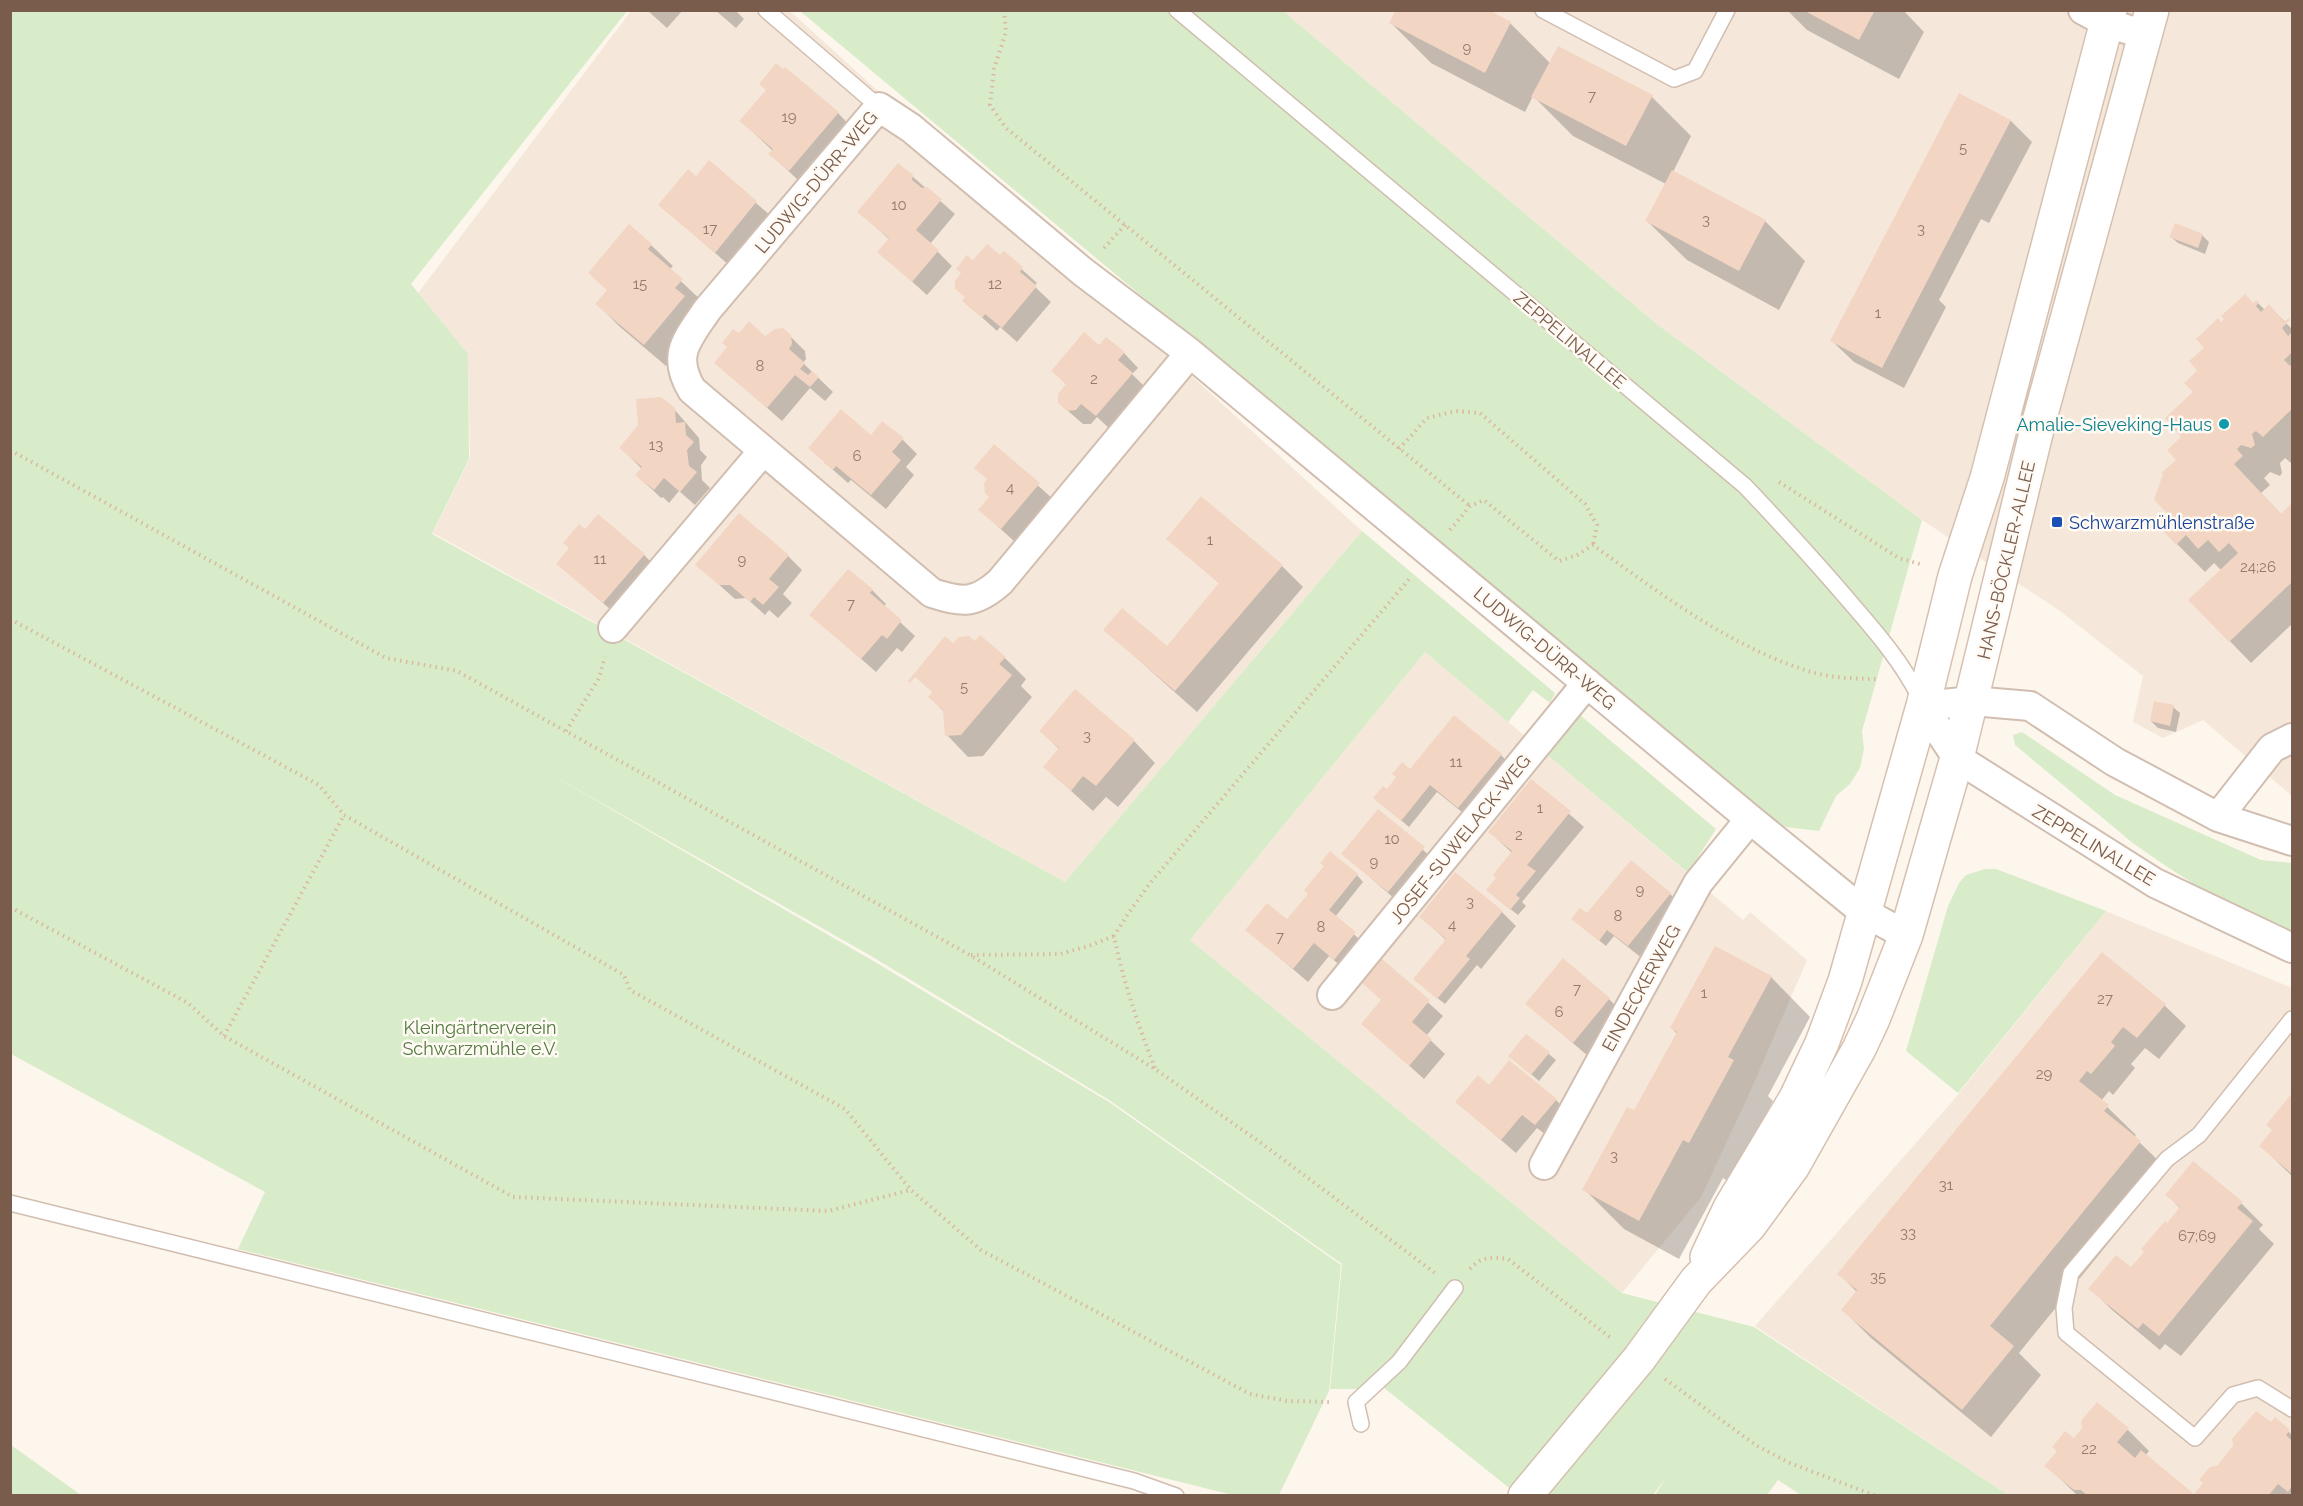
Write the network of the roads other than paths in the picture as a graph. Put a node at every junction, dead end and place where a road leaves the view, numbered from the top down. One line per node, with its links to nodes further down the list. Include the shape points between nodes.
1 (766, 10): 7 (lane)
2 (1177, 10): 12 (lane, ZEPPELINALLEE, via 1745,486 1880,636)
3 (1543, 10): 4 (lane, via 1674,79 1695,72)
4 (1727, 10)
5 (2100, 15): 6 (street); 12 (street, HANS-BÖCKLER-ALLEE, via 1987,478)
6 (2149, 23): 13 (street, HANS-BÖCKLER-ALLEE, via 2038,425)
7 (879, 107): 8 (street, LUDWIG-DÜRR-WEG, via 911,128 1083,272); 9 (street, LUDWIG-DÜRR-WEG, via 686,341 682,366 692,390)
8 (1190, 353): 9 (street, LUDWIG-DÜRR-WEG, via 1000,582 969,601 932,593); 11 (street, LUDWIG-DÜRR-WEG)
9 (763, 451): 10 (street)
10 (613, 628)
11 (1587, 683): 17 (street, LUDWIG-DÜRR-WEG); 22 (street, JOSEF-SUWELACK-WEG)
12 (1917, 692): 13 (street); 15 (street, ZEPPELINALLEE); 19 (street, HANS-BÖCKLER-ALLEE)
13 (1972, 701): 15 (street, HANS-BÖCKLER-ALLEE); 16 (street, via 2030,706 2115,762)
14 (2292, 738): 16 (street, via 2272,748)
15 (1957, 758): 20 (street, HANS-BÖCKLER-ALLEE); 21 (street, ZEPPELINALLEE, via 2155,883)
16 (2218, 817): 18 (street)
17 (1750, 819): 19 (street, LUDWIG-DÜRR-WEG); 24 (street, EINDECKERWEG, via 1698,883)
18 (2292, 841)
19 (1865, 913): 20 (street, LUDWIG-DÜRR-WEG); 26 (street, via 1822,1043 1796,1098 1730,1208)
20 (1906, 935): 26 (street, via 1859,1049 1793,1166 1749,1226)
21 (2292, 948)
22 (1332, 995)
23 (2291, 1024): 28 (lane, via 2199,1135 2167,1159 2071,1273 2064,1308 2066,1333 2194,1438 2233,1395 2258,1388)
24 (1544, 1165)
25 (10, 1203): 30 (lane, via 1134,1481)
26 (1696, 1281): 31 (street, via 1639,1359)
27 (1455, 1288): 29 (lane, via 1399,1362 1356,1402)
28 (2292, 1409)
29 (1361, 1424)
30 (1176, 1496)
31 (1526, 1496)

